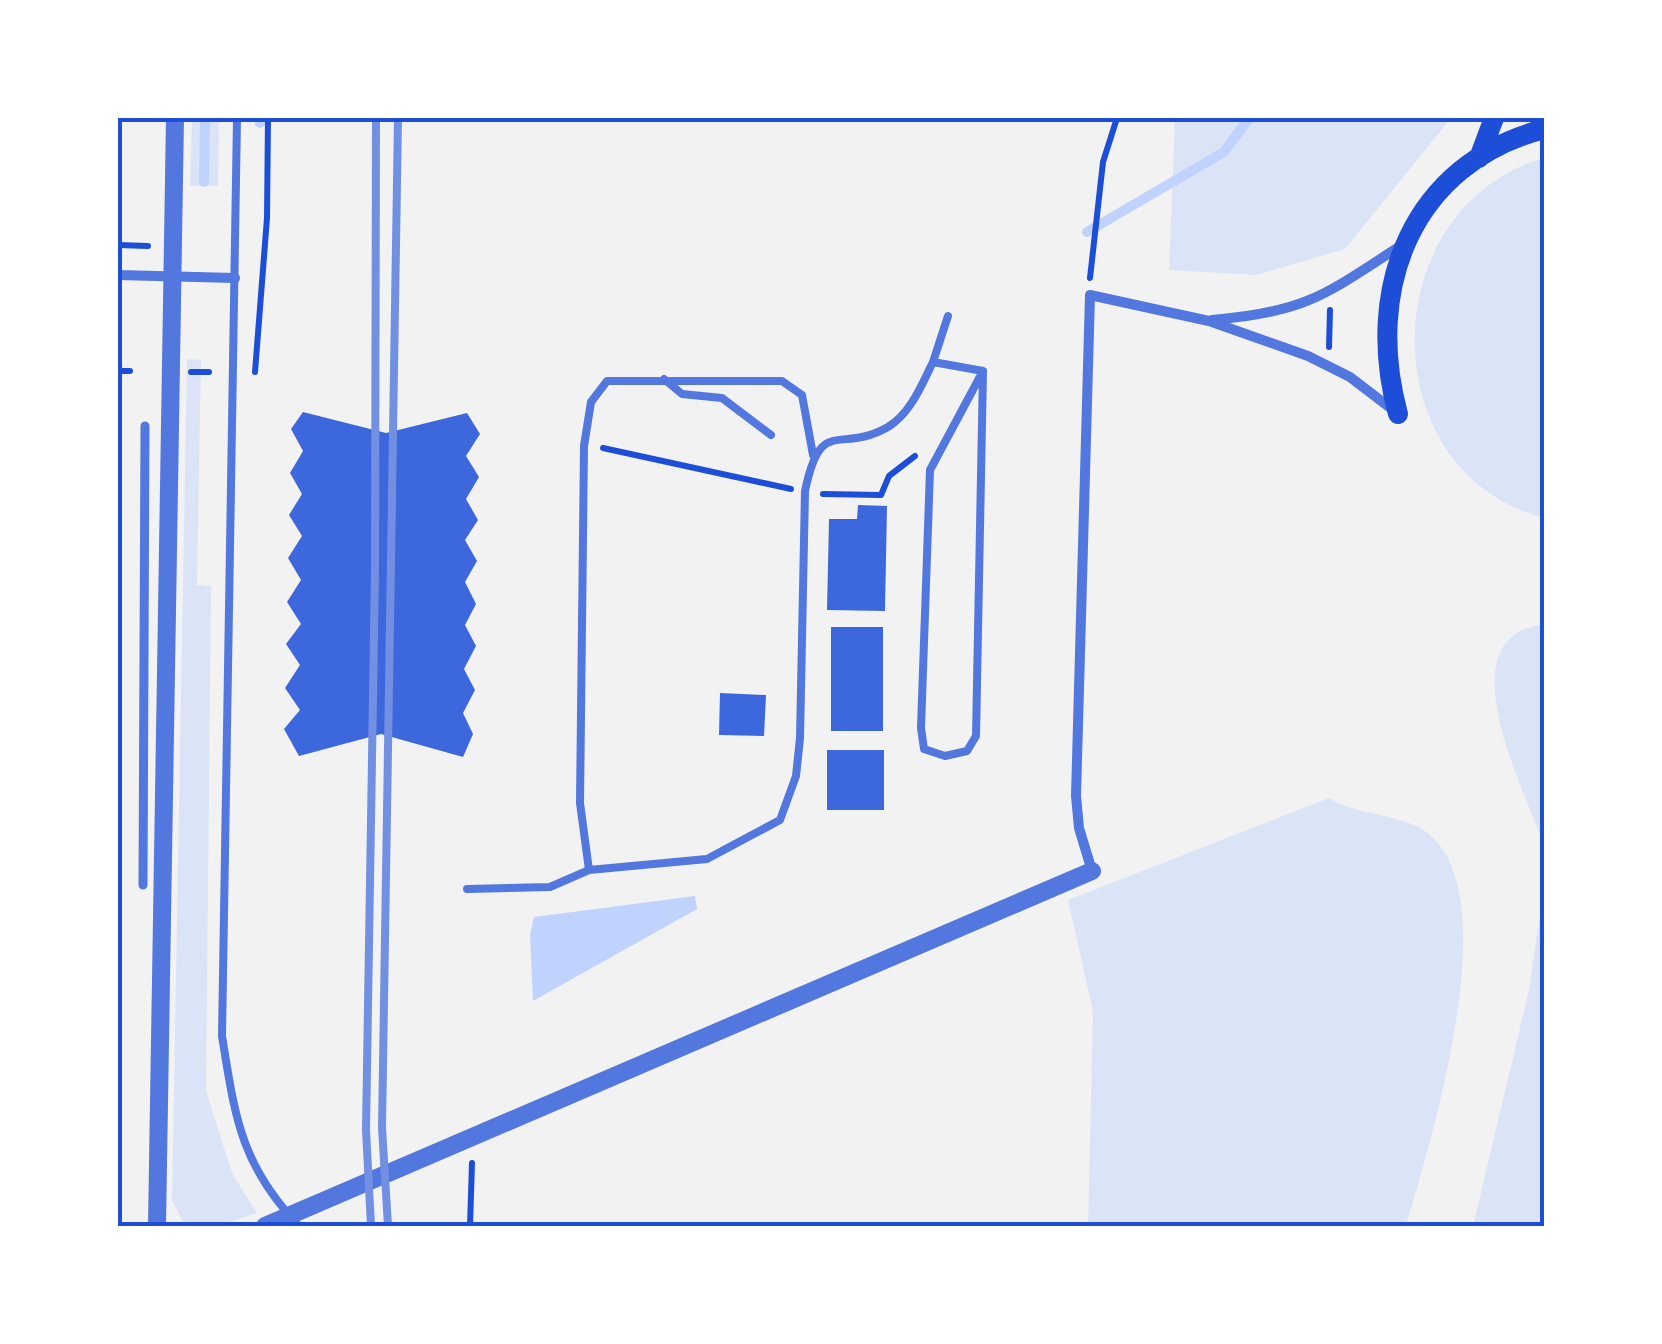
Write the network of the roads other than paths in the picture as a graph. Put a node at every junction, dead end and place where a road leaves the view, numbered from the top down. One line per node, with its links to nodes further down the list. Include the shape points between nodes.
1 (175, 118): 8 (street)
2 (237, 118): 9 (lane)
3 (1494, 118): 5 (main road)
4 (1544, 130): 5 (main road)
5 (1479, 158): 6 (main road, via 1436,195)
6 (1406, 242): 11 (street, via 1324,297 1268,316); 15 (main road, via 1384,327 1386,371)
7 (118, 275): 8 (street)
8 (172, 275): 9 (street); 24 (street)
9 (235, 278): 23 (lane, via 222,1036 237,1130)
10 (948, 316): 12 (lane)
11 (1209, 321): 15 (street, via 1324,363); 20 (street, via 1090,295 1076,796)
12 (932, 362): 13 (lane); 18 (lane, via 912,404 888,427 827,441)
13 (983, 372): 13 (lane, via 976,736 967,751 945,756 924,748 922,728 930,470)
14 (664, 379): 17 (lane, via 682,394 722,398); 18 (lane, via 782,381 802,395); 19 (lane, via 607,381 591,402 584,446 580,803)
15 (1398, 414)
16 (146, 426): 21 (street)
17 (771, 435)
18 (812, 455): 19 (lane, via 805,491 800,738 796,776 780,820 708,860)
19 (589, 870): 22 (lane, via 550,887)
20 (1092, 870): 23 (street)
21 (143, 885)
22 (466, 889)
23 (293, 1220): 25 (street)
24 (157, 1226)
25 (265, 1226)

